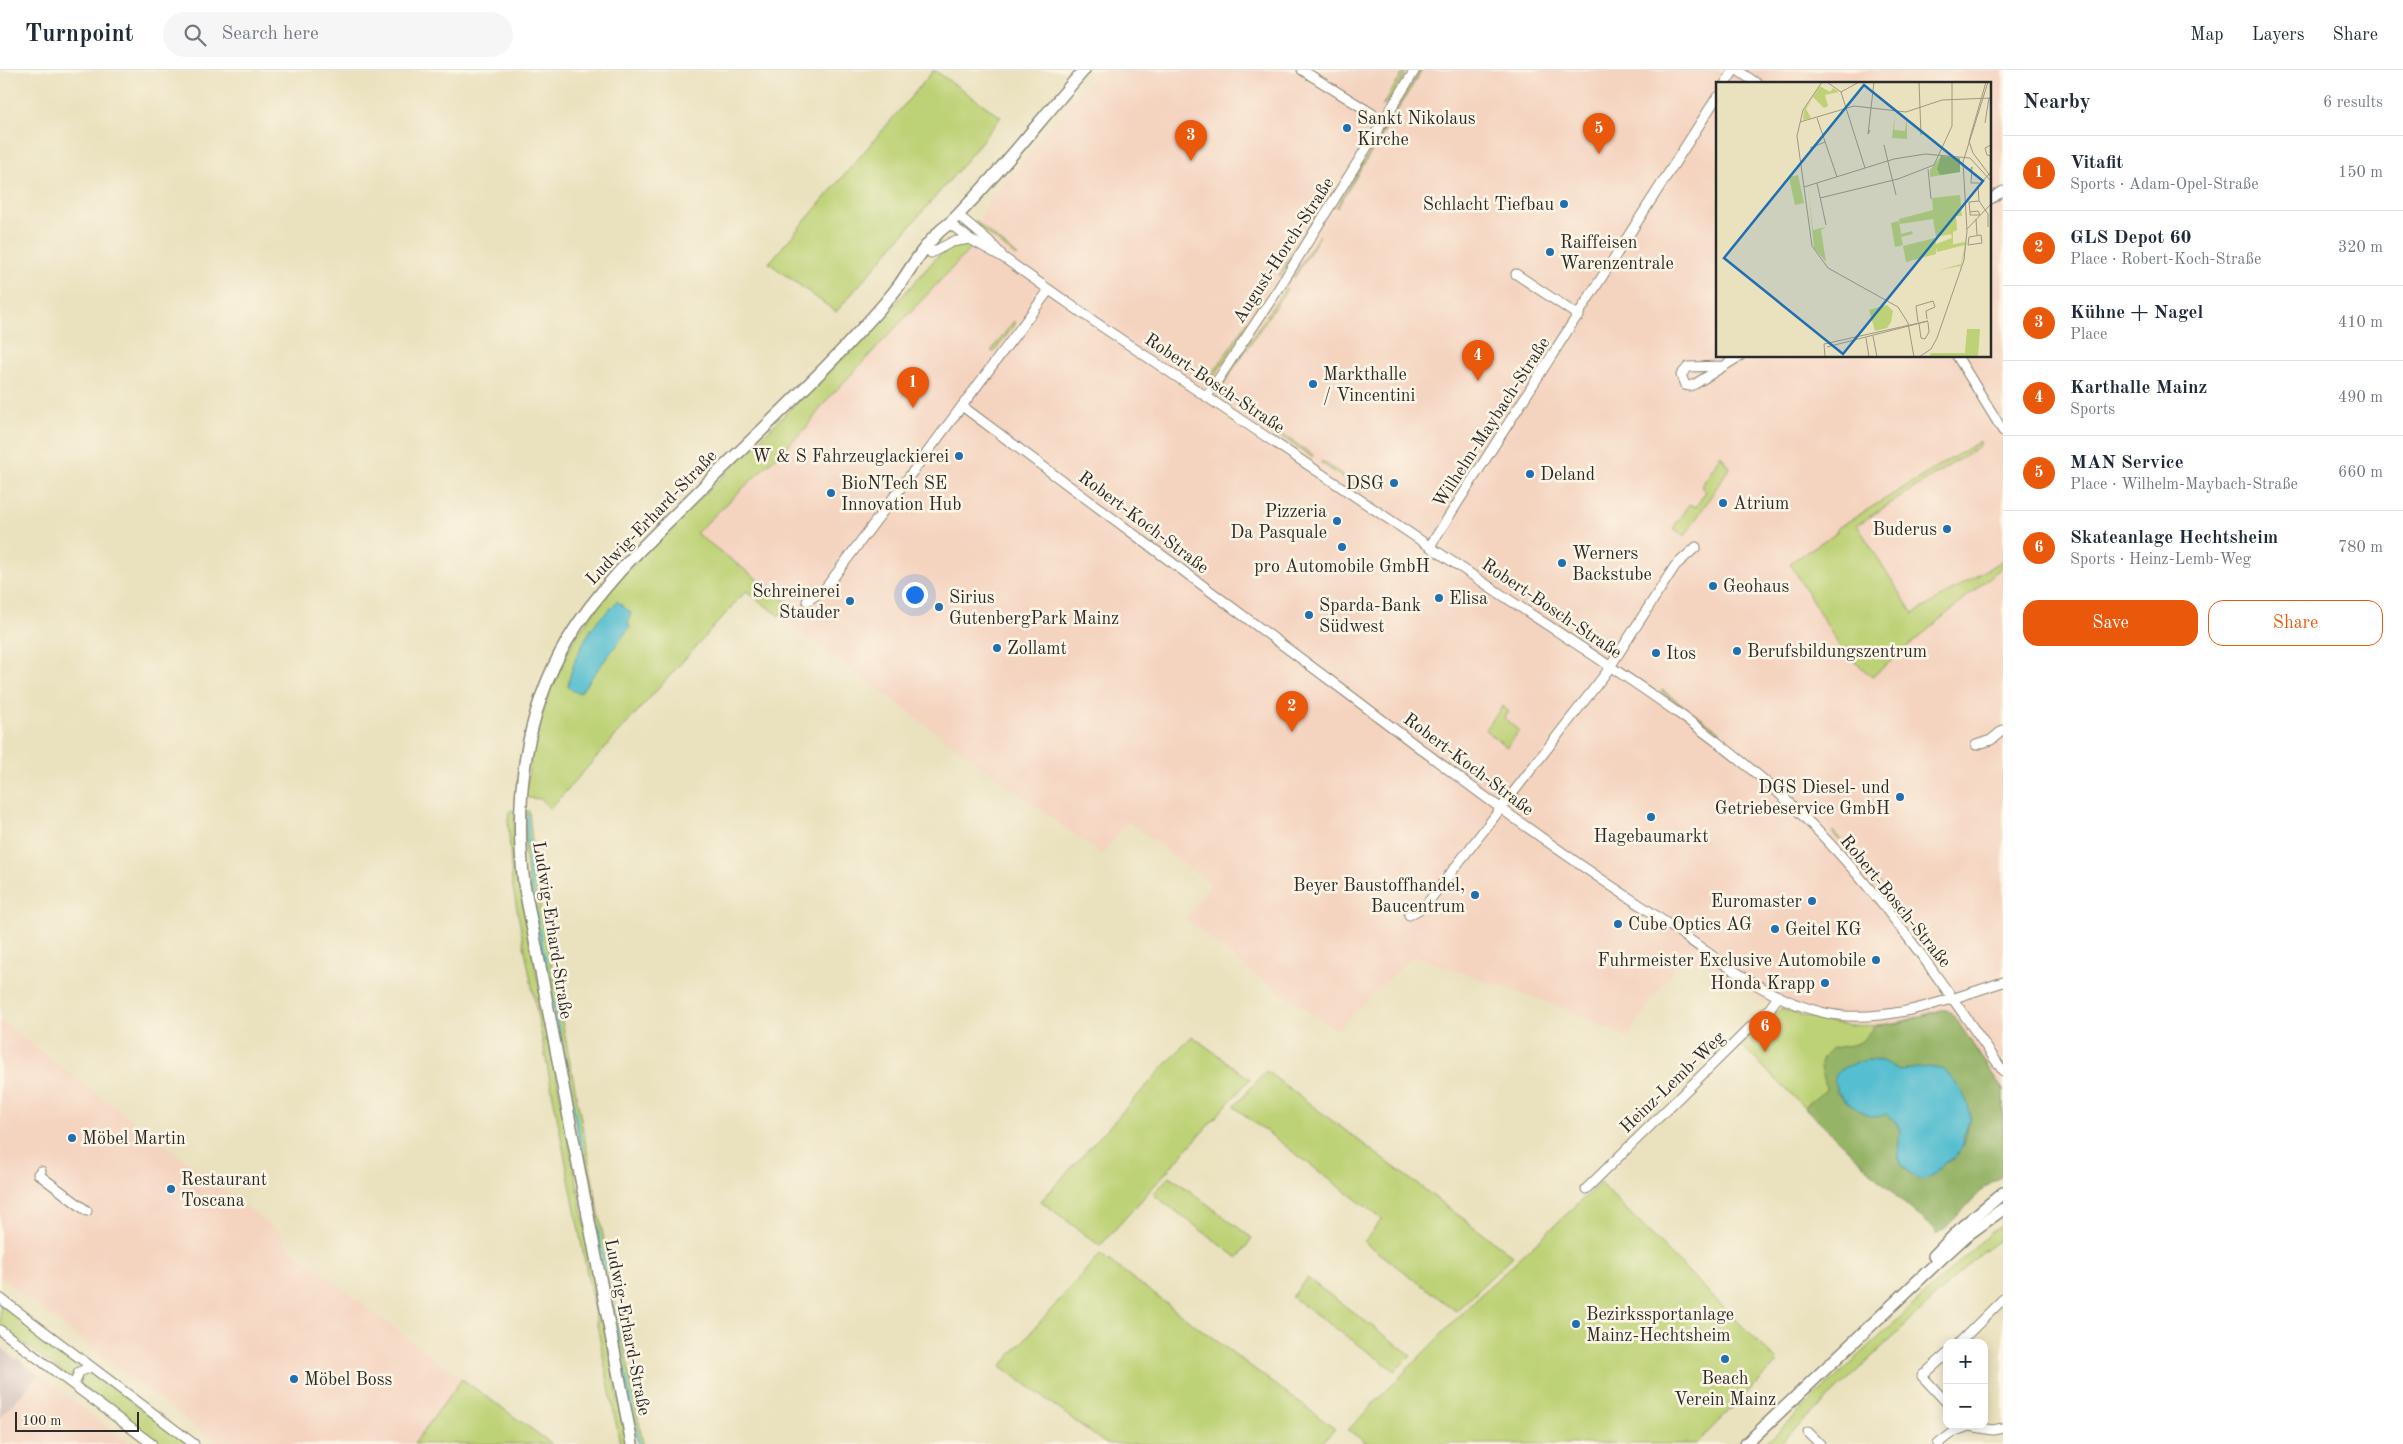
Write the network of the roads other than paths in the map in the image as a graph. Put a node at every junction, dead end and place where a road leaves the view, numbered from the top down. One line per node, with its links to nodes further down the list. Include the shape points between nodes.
1 (1084, 70): 11 (main road, Ludwig-Erhard-Straße)
2 (1302, 70): 8 (street)
3 (1415, 70): 8 (street, August-Horch-Straße)
4 (1735, 70): 5 (street); 6 (street)
5 (1726, 82)
6 (1755, 82)
7 (1716, 99): 18 (street, Wilhelm-Maybach-Straße)
8 (1384, 120): 22 (street, August-Horch-Straße)
9 (2003, 191): 10 (street)
10 (1990, 199)
11 (954, 219): 12 (street, Robert-Bosch-Straße); 13 (main road, Ludwig-Erhard-Straße); 14 (street, Robert-Bosch-Straße, via 989,241); 16 (main road, Ludwig-Erhard-Straße, via 911,265)
12 (970, 239): 13 (street, via 952,242); 14 (street, Robert-Bosch-Straße)
13 (931, 252): 16 (main road, Ludwig-Erhard-Straße)
14 (1004, 258): 17 (street, Robert-Bosch-Straße)
15 (1516, 274): 18 (street)
16 (900, 284): 57 (main road, Ludwig-Erhard-Straße, via 845,347 654,535 601,592 566,642 532,727 520,803 520,855 524,884)
17 (1049, 290): 22 (street, Robert-Bosch-Straße); 23 (street)
18 (1579, 316): 25 (street, Wilhelm-Maybach-Straße)
19 (1737, 358): 21 (street)
20 (1958, 358): 24 (street)
21 (1724, 366)
22 (1207, 396): 25 (street, Robert-Bosch-Straße)
23 (962, 406): 27 (street, via 824,590); 31 (street, Robert-Koch-Straße)
24 (2003, 431)
25 (1430, 546): 28 (street, Robert-Bosch-Straße)
26 (1696, 548): 28 (street, via 1675,566)
27 (807, 601)
28 (1610, 666): 31 (street); 35 (street, Robert-Bosch-Straße, via 1711,738 1801,814 1886,908)
29 (2003, 730): 30 (street, via 1991,740)
30 (1976, 745)
31 (1500, 807): 32 (street, via 1425,906); 34 (street, Robert-Koch-Straße, via 1728,966)
32 (1409, 915)
33 (2003, 982): 35 (street, Robert-Koch-Straße)
34 (1778, 997): 35 (street, Robert-Koch-Straße, via 1822,1012 1853,1016 1894,1013); 38 (street, Heinz-Lemb-Weg)
35 (1952, 998): 36 (street, Robert-Bosch-Straße)
36 (2003, 1071)
37 (41, 1171): 41 (street, via 38,1174)
38 (1586, 1188)
39 (2003, 1192): 44 (main road, via 1941,1248)
40 (2003, 1209): 44 (main road, via 1967,1235)
41 (87, 1211)
42 (0, 1298): 48 (street)
43 (2003, 1299): 46 (street)
44 (1891, 1306): 58 (main road)
45 (0, 1330): 49 (street)
46 (1963, 1339)
47 (1943, 1358): 50 (street, via 1922,1376)
48 (91, 1367): 49 (street, via 79,1372); 56 (street)
49 (74, 1385): 55 (street)
50 (1943, 1398)
51 (2003, 1428): 53 (street)
52 (1960, 1429): 60 (street)
53 (1987, 1429)
54 (1808, 1432): 59 (street)
55 (152, 1444)
56 (194, 1444)
57 (632, 1444)
58 (1746, 1444)
59 (1820, 1444)
60 (1938, 1444)

